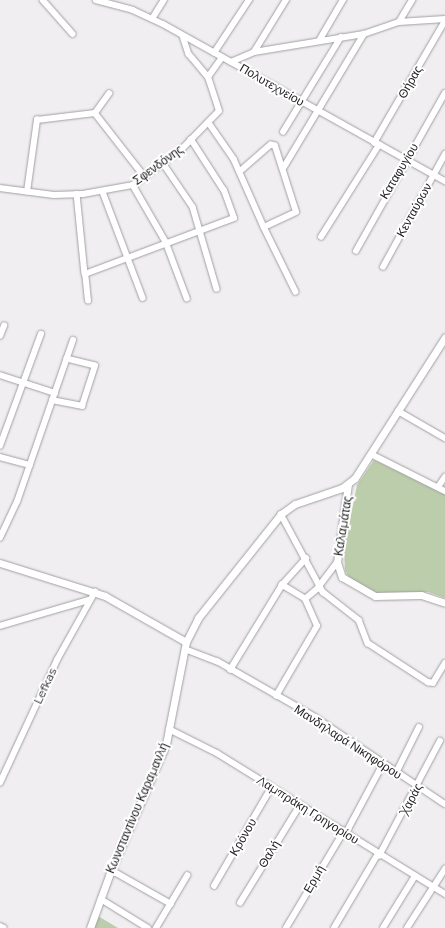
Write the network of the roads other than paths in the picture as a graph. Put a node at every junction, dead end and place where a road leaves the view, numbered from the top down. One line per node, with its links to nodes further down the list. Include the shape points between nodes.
1 (43, 0): 11 (street)
2 (96, 0): 8 (street, Πολυτεχνείου)
3 (164, 0): 8 (street)
4 (249, 0): 17 (street)
5 (286, 0): 16 (street)
6 (343, 0): 15 (street)
7 (412, 0): 10 (street)
8 (152, 19): 13 (street, Πολυτεχνείου)
9 (445, 20): 10 (street); 29 (street, Θήρας)
10 (399, 22): 12 (street)
11 (73, 34)
12 (364, 34): 14 (street); 24 (street)
13 (183, 36): 17 (street, Πολυτεχνείου); 20 (street, via 189,54)
14 (341, 37): 15 (street); 23 (street)
15 (319, 42): 16 (street)
16 (254, 52): 19 (street)
17 (214, 53): 18 (street, Πολυτεχνείου)
18 (222, 58): 19 (street, Πολυτεχνείου); 20 (street)
19 (231, 62): 23 (street, Πολυτεχνείου)
20 (208, 77): 26 (street, Σφενδόνης, via 219,111)
21 (445, 93): 31 (street, Καταφυγίου)
22 (109, 94): 25 (street)
23 (303, 102): 24 (street, Πολυτεχνείου); 27 (street)
24 (318, 111): 29 (street, Πολυτεχνείου); 33 (street)
25 (95, 113): 36 (street); 40 (street, via 37,120)
26 (209, 123): 28 (street, Σφενδόνης); 34 (street)
27 (283, 132)
28 (191, 140): 32 (street, Σφενδόνης); 44 (street, via 224,191 234,218)
29 (377, 144): 31 (street, Πολυτεχνείου); 45 (street, Θήρας)
30 (445, 154): 35 (street, Κενταύρων)
31 (406, 159): 35 (street, Πολυτεχνείου); 47 (street, Καταφυγίου)
32 (163, 163): 36 (street, Σφενδόνης); 44 (street, via 193,207)
33 (284, 167): 34 (street, via 279,150 271,146); 43 (street, via 296,212)
34 (240, 172): 43 (street)
35 (434, 174): 37 (street, Πολυτεχνείου); 49 (street, Κενταύρων)
36 (145, 177): 38 (street, Σφενδόνης)
37 (445, 181)
38 (133, 185): 41 (street, Σφενδόνης); 46 (street)
39 (0, 188): 40 (street, Σφενδόνης)
40 (27, 192): 42 (street, Σφενδόνης)
41 (102, 192): 42 (street, Σφενδόνης); 48 (street)
42 (77, 194): 50 (street)
43 (264, 227): 52 (street)
44 (202, 231): 46 (street); 51 (street)
45 (321, 237)
46 (166, 242): 48 (street); 54 (street)
47 (356, 251)
48 (127, 258): 50 (street); 53 (street)
49 (384, 267)
50 (85, 274): 55 (street)
51 (217, 289)
52 (296, 292)
53 (143, 298)
54 (187, 298)
55 (88, 301)
56 (4, 326): 58 (street)
57 (41, 334): 63 (street)
58 (0, 336)
59 (445, 337): 66 (main road)
60 (73, 340): 61 (street)
61 (67, 358): 64 (street); 65 (street, via 95,366 82,406)
62 (0, 374): 63 (street)
63 (23, 382): 64 (street); 68 (street)
64 (55, 393): 65 (street)
65 (52, 400): 71 (street)
66 (398, 411): 67 (street); 69 (main road)
67 (445, 438)
68 (0, 446)
69 (371, 454): 73 (main road); 74 (street)
70 (0, 456): 71 (street)
71 (30, 466): 77 (street)
72 (445, 477): 74 (street)
73 (348, 484): 76 (main road, Κωνσταντίνου Καραμανλή, via 295,504); 79 (main road, Καλαμάτας)
74 (438, 487): 75 (street)
75 (445, 490)
76 (281, 514): 78 (street); 88 (main road, Κωνσταντίνου Καραμανλή, via 218,590)
77 (0, 538)
78 (306, 558): 81 (street); 82 (street)
79 (337, 562): 82 (street); 86 (main road, Καλαμάτας, via 348,583 375,596 421,595)
80 (0, 563): 83 (main road)
81 (282, 585): 84 (street); 90 (street)
82 (320, 586): 84 (street); 89 (street, via 358,620 368,643 433,683)
83 (95, 592): 85 (street, Lefkas); 88 (main road)
84 (306, 599): 91 (street, via 317,626)
85 (89, 600): 87 (street); 97 (street, Lefkas)
86 (445, 603)
87 (0, 626)
88 (186, 646): 90 (street, Μανδηλαρά Νικηφόρου); 93 (main road, Κωνσταντίνου Καραμανλή)
89 (445, 663)
90 (230, 670): 91 (street, Μανδηλαρά Νικηφόρου)
91 (276, 696): 95 (street, Μανδηλαρά Νικηφόρου, via 315,717)
92 (419, 727): 96 (street)
93 (169, 729): 99 (street, Λαμπράκη Γρηγορίου, via 217,753); 105 (main road, Κωνσταντίνου Καραμανλή, via 166,744)
94 (440, 741): 98 (street, Χαράς)
95 (383, 764): 96 (street, Μανδηλαρά Νικηφόρου); 102 (street, Ερμή)
96 (396, 773): 98 (street, Μανδηλαρά Νικηφόρου)
97 (0, 783)
98 (417, 787): 100 (street, Μανδηλαρά Νικηφόρου); 103 (street, Χαράς)
99 (271, 788): 101 (street, Λαμπράκη Γρηγορίου); 108 (street, Κρόνου)
100 (445, 804)
101 (300, 805): 102 (street, Λαμπράκη Γρηγορίου); 112 (street, Θαλή)
102 (345, 832): 103 (street, Λαμπράκη Γρηγορίου); 119 (street, Ερμή)
103 (378, 855): 107 (street, Λαμπράκη Γρηγορίου); 120 (street, Χαράς)
104 (445, 868): 109 (street)
105 (110, 870): 111 (main road, Κωνσταντίνου Καραμανλή); 113 (street)
106 (187, 876): 113 (street)
107 (414, 876): 109 (street, Λαμπράκη Γρηγορίου); 121 (street)
108 (214, 886)
109 (432, 886): 110 (street, Λαμπράκη Γρηγορίου); 122 (street)
110 (445, 894)
111 (101, 899): 116 (main road, Κωνσταντίνου Καραμανλή); 117 (street)
112 (240, 903)
113 (170, 904): 118 (street)
114 (0, 926): 115 (street)
115 (4, 928)
116 (90, 928)
117 (148, 928)
118 (156, 928)
119 (286, 928)
120 (334, 928)
121 (383, 928)
122 (407, 928)

